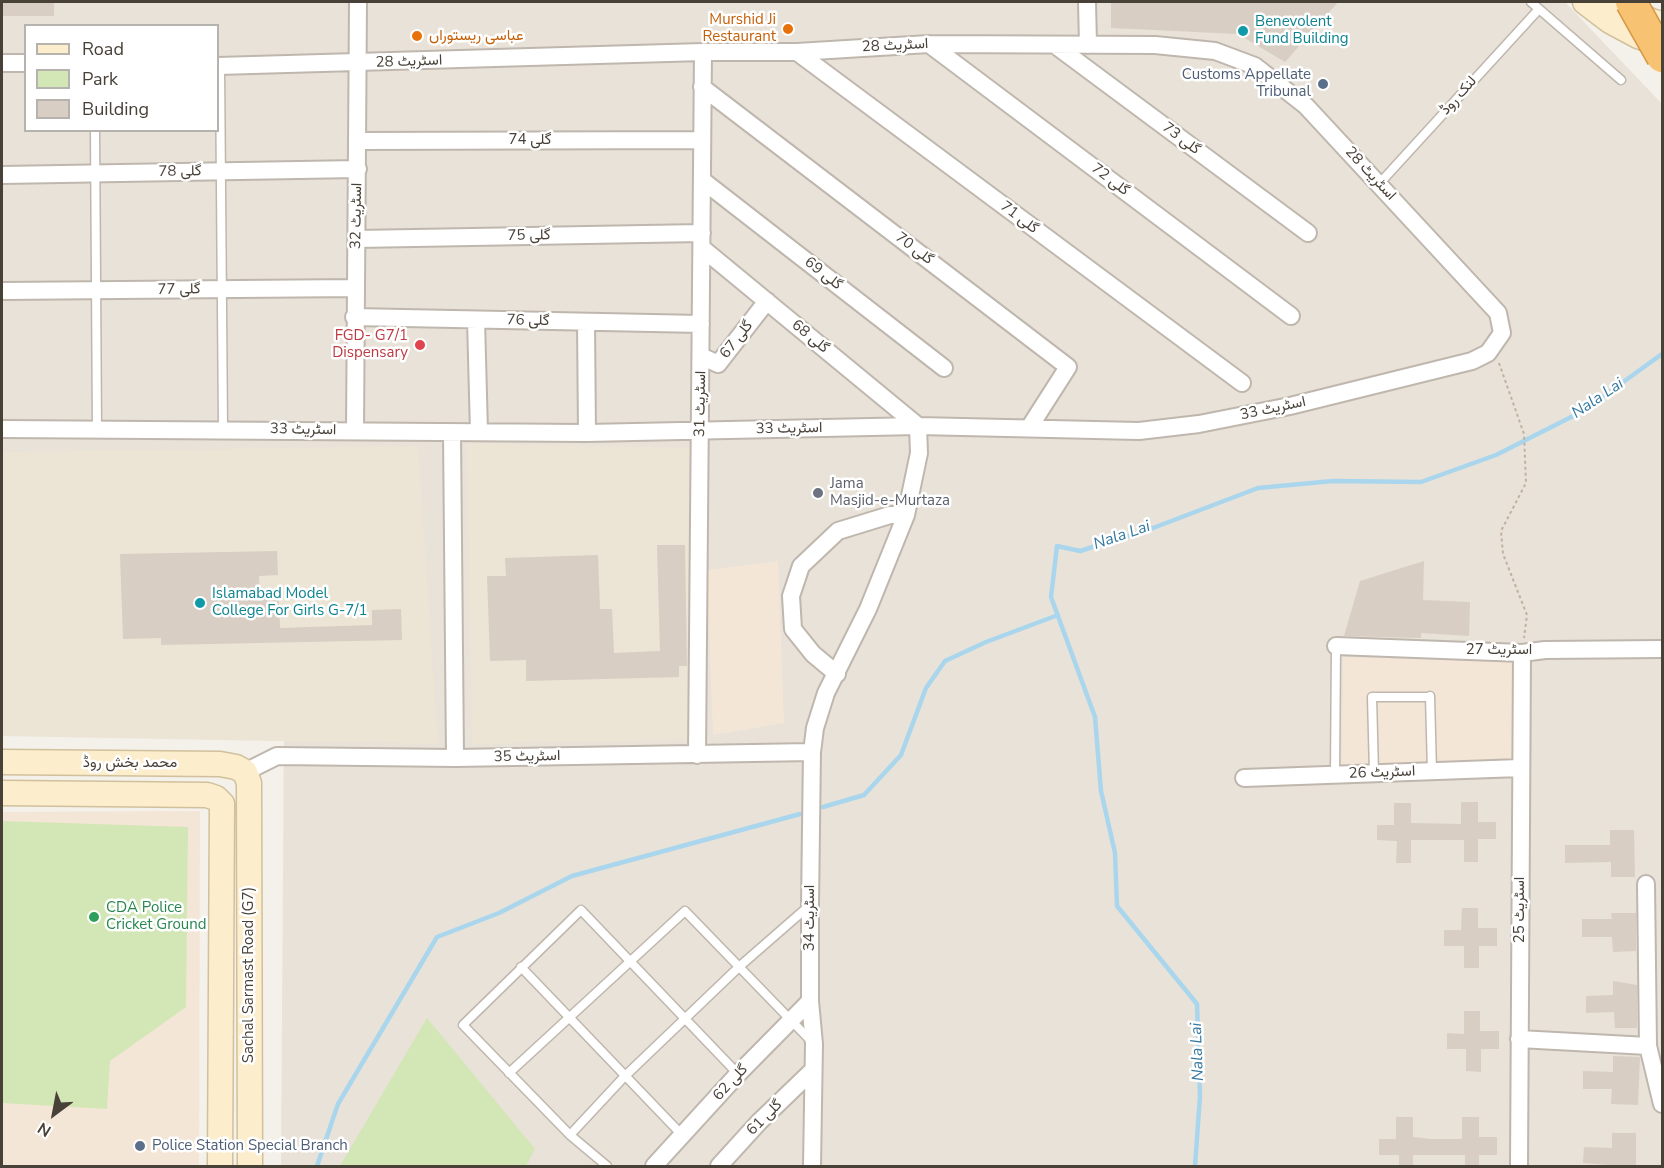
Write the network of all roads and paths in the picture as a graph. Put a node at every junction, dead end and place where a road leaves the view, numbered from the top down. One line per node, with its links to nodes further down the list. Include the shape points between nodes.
1 (358, 2): 18 (street, اسٹریٹ 32)
2 (1087, 2): 12 (street)
3 (1531, 2): 7 (lane)
4 (1585, 2): 10 (street, via 1619,26)
5 (1615, 2): 8 (street)
6 (1631, 2): 15 (highway, bridge)
7 (1539, 9): 20 (lane); 30 (lane, لنک روڈ)
8 (1662, 24)
9 (929, 44): 11 (street, اسٹریٹ 28); 14 (street, اسٹریٹ 28); 39 (street, گلی 72)
10 (1662, 44)
11 (1055, 45): 12 (street, اسٹریٹ 28); 31 (street, گلی 73)
12 (1088, 45): 30 (street, اسٹریٹ 28, via 1193,48 1215,51 1255,66 1306,106)
13 (703, 52): 14 (street, اسٹریٹ 28); 18 (street, اسٹریٹ 28); 21 (street, اسٹریٹ 31)
14 (797, 52): 47 (street, گلی 71)
15 (1662, 57)
16 (2, 63): 17 (street)
17 (24, 63)
18 (357, 64): 19 (street, اسٹریٹ 28); 24 (street, اسٹریٹ 32)
19 (219, 66): 26 (lane)
20 (1621, 80)
21 (702, 87): 23 (street, اسٹریٹ 31); 49 (street, گلی 70, via 1068,367)
22 (95, 132): 27 (lane)
23 (702, 140): 24 (street, گلی 74); 29 (street, اسٹریٹ 31)
24 (358, 141): 25 (street, اسٹریٹ 32)
25 (358, 169): 26 (street, گلی 78); 32 (street, اسٹریٹ 32)
26 (221, 171): 27 (street, گلی 78); 35 (lane)
27 (96, 173): 28 (street, گلی 78); 36 (lane)
28 (2, 175)
29 (702, 180): 33 (street, اسٹریٹ 31); 46 (street, گلی 69)
30 (1379, 184): 44 (street, اسٹریٹ 28, via 1498,313 1502,333)
31 (1308, 233)
32 (357, 238): 33 (street, گلی 75); 34 (street, اسٹریٹ 32)
33 (702, 240): 38 (street, گلی 68); 43 (street, اسٹریٹ 31)
34 (356, 288): 35 (street, گلی 77); 40 (street, اسٹریٹ 32)
35 (222, 289): 36 (street, گلی 77); 51 (lane)
36 (96, 290): 37 (street, گلی 77); 52 (lane)
37 (2, 291)
38 (766, 301): 45 (street, گلی 67, via 718,364); 48 (street, گلی 68)
39 (1291, 316)
40 (354, 317): 41 (street, گلی 76); 53 (street, اسٹریٹ 32)
41 (476, 320): 42 (street, گلی 76); 55 (street)
42 (586, 322): 43 (street, گلی 76); 57 (street)
43 (701, 324): 45 (street, اسٹریٹ 31)
44 (1495, 345): 49 (street, اسٹریٹ 33, via 1488,353 1451,367 1199,424 1139,431); 61 (path, via 1524,434 1526,483 1501,531 1503,554 1527,615)
45 (701, 356): 54 (street, اسٹریٹ 31)
46 (944, 368)
47 (1242, 383)
48 (918, 426): 49 (street, اسٹریٹ 33); 54 (street, اسٹریٹ 33); 58 (street, اسٹریٹ 34, via 919,453)
49 (1029, 428)
50 (2, 429): 52 (street, اسٹریٹ 33)
51 (223, 429): 52 (street, اسٹریٹ 33); 53 (street, اسٹریٹ 33)
52 (97, 430)
53 (355, 431): 56 (street, اسٹریٹ 33)
54 (701, 431): 57 (street, اسٹریٹ 33); 64 (street, اسٹریٹ 31)
55 (479, 432): 56 (street, اسٹریٹ 33); 57 (street, اسٹریٹ 33)
56 (452, 433): 65 (street)
57 (587, 433)
58 (906, 515): 62 (street, اسٹریٹ 34); 62 (street, via 890,515 838,531 801,566 791,596 793,629 813,654)
59 (1336, 646): 61 (street, اسٹریٹ 27); 70 (lane)
60 (1662, 649): 61 (street, اسٹریٹ 27)
61 (1522, 653): 67 (street, اسٹریٹ 25)
62 (837, 674): 63 (street, اسٹریٹ 34, via 826,693)
63 (812, 752): 64 (street, اسٹریٹ 35); 76 (street, اسٹریٹ 34)
64 (697, 755): 65 (street, اسٹریٹ 35)
65 (455, 758): 71 (street, اسٹریٹ 35, via 277,756)
66 (2, 762): 71 (street, محمد بخش روڈ, via 220,764 236,767)
67 (1520, 768): 68 (street, اسٹریٹ 26); 86 (street, اسٹریٹ 25)
68 (1432, 772): 69 (street, اسٹریٹ 26); 69 (lane, via 1430,697 1372,697)
69 (1374, 773): 70 (street, اسٹریٹ 26)
70 (1335, 775): 72 (street, اسٹریٹ 26)
71 (247, 777): 81 (street, Sachal Sarmast Road (G7))
72 (1244, 778)
73 (2, 793): 74 (street, محمد بخش روڈ, via 207,795)
74 (222, 804): 80 (street, Sachal Sarmast Road (G7))
75 (1646, 884): 88 (street)
76 (810, 905): 78 (lane); 82 (street, اسٹریٹ 34)
77 (629, 963): 78 (lane, via 685,911); 79 (lane, via 581,910); 83 (lane); 84 (lane)
78 (740, 966): 84 (lane); 85 (lane)
79 (522, 967): 83 (lane); 90 (lane, via 464,1025)
80 (221, 997): 81 (street); 96 (street, Sachal Sarmast Road (G7))
81 (250, 998): 97 (street, Sachal Sarmast Road (G7))
82 (810, 1001): 85 (street, گلی 62); 87 (street, اسٹریٹ 34)
83 (569, 1017): 90 (lane); 92 (lane)
84 (683, 1020): 91 (lane); 92 (lane)
85 (792, 1022): 87 (lane); 91 (street, گلی 62)
86 (1519, 1039): 88 (street); 102 (street, اسٹریٹ 25)
87 (814, 1044): 89 (street, اسٹریٹ 34)
88 (1647, 1046): 93 (street)
89 (813, 1070): 100 (street, گلی 61); 101 (street, اسٹریٹ 34)
90 (509, 1073): 94 (lane)
91 (738, 1074): 95 (street, گلی 62)
92 (624, 1077): 94 (lane); 95 (lane)
93 (1662, 1104)
94 (570, 1135): 98 (lane)
95 (683, 1136): 99 (street, گلی 62)
96 (220, 1167)
97 (250, 1167)
98 (607, 1167)
99 (654, 1167)
100 (719, 1167)
101 (812, 1167)
102 (1519, 1167)

